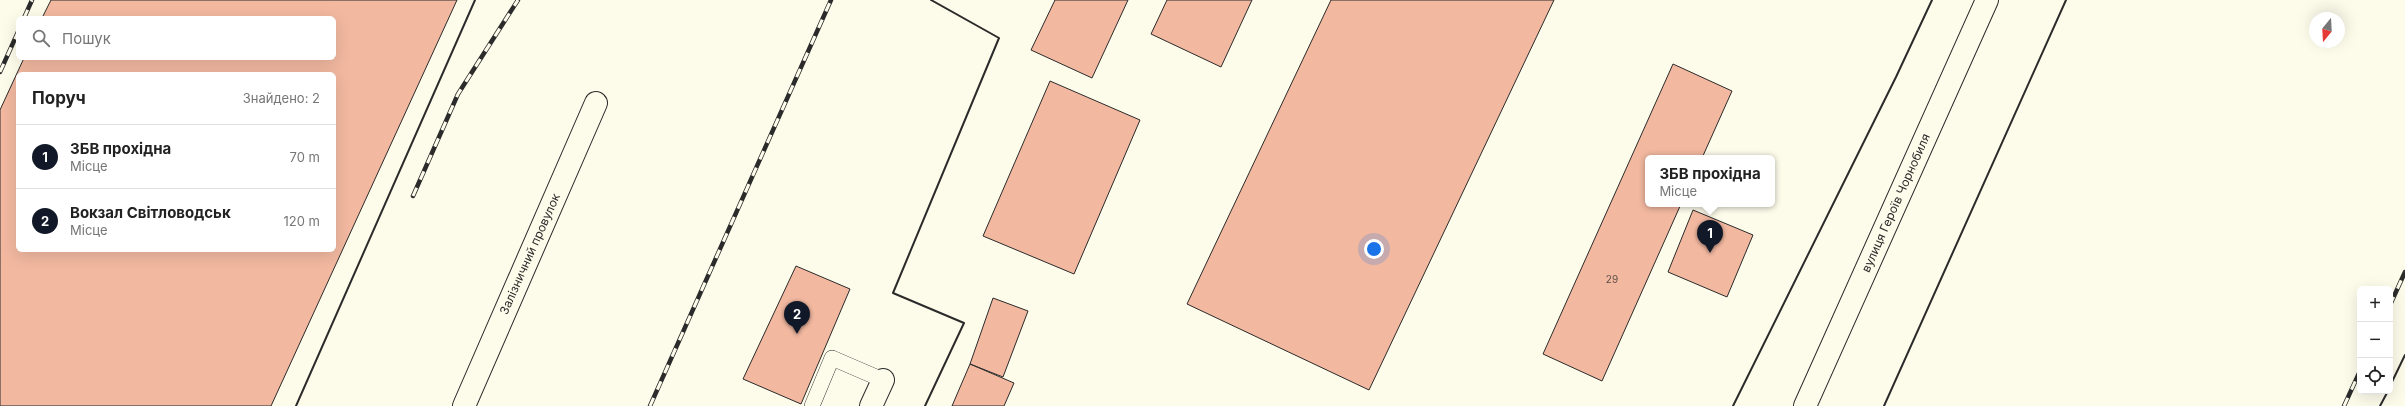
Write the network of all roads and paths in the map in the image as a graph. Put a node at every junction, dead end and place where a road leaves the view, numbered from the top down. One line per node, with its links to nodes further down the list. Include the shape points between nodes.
1 (1987, 0): 7 (main road, вулиця Героїв Чорнобиля)
2 (596, 103): 4 (main road, Залізничний провулок)
3 (883, 380): 5 (lane, via 832,358); 6 (main road)
4 (464, 406)
5 (812, 406)
6 (871, 406)
7 (1805, 406)

